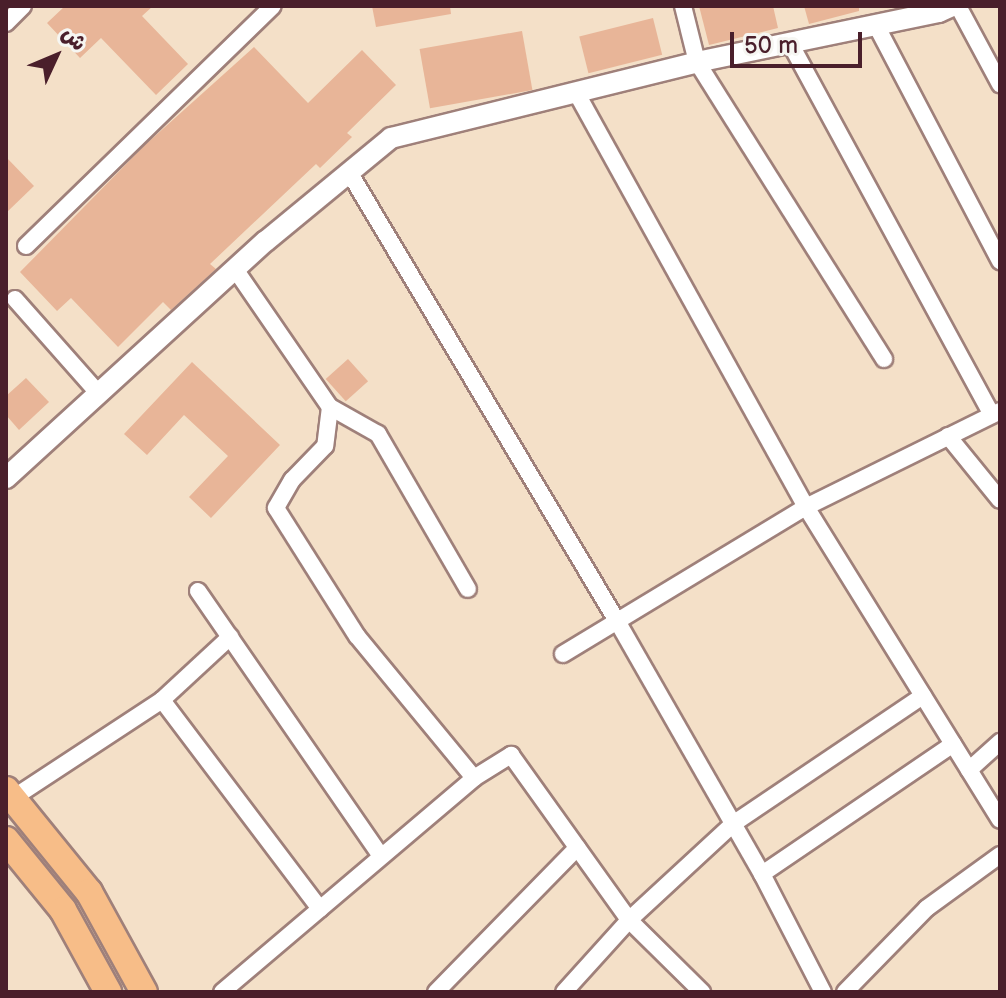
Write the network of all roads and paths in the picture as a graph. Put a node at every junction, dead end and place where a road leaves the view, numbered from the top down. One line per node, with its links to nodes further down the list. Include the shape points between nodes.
1 (23, 6): 5 (street)
2 (273, 6): 12 (street)
3 (683, 6): 8 (street)
4 (955, 6): 6 (street); 9 (street)
5 (6, 23)
6 (876, 25): 7 (street); 13 (street)
7 (790, 43): 8 (street); 19 (street)
8 (697, 62): 10 (street); 16 (street)
9 (1000, 84)
10 (576, 92): 11 (street, via 391,138); 23 (street)
11 (349, 172): 14 (street); 26 (street)
12 (26, 246)
13 (1000, 261)
14 (235, 269): 17 (street); 18 (street)
15 (15, 299): 17 (street)
16 (884, 359)
17 (99, 394): 21 (street)
18 (330, 407): 24 (street, via 378,434); 34 (street, via 325,446 292,480 276,508 357,636)
19 (996, 413): 20 (street)
20 (948, 436): 22 (street); 23 (street)
21 (6, 478)
22 (1000, 500)
23 (806, 507): 26 (street); 29 (street)
24 (468, 589)
25 (198, 591): 27 (street)
26 (617, 621): 28 (street); 37 (street)
27 (230, 637): 30 (street); 41 (street)
28 (563, 654)
29 (923, 696): 32 (street); 37 (street)
30 (162, 700): 35 (street); 43 (street)
31 (1000, 742): 33 (street)
32 (953, 744): 33 (street); 42 (street)
33 (969, 770): 36 (street)
34 (474, 778): 39 (street, via 511,755); 41 (street)
35 (10, 794): 46 (main road, via 89,892)
36 (1000, 820)
37 (733, 824): 42 (street); 44 (street)
38 (6, 840): 45 (main road, via 63,910)
39 (577, 848): 44 (street); 48 (street)
40 (1000, 855): 52 (street, via 927,908)
41 (381, 856): 43 (street)
42 (762, 874): 51 (street)
43 (320, 909): 47 (street)
44 (629, 920): 49 (street); 50 (street)
45 (108, 992)
46 (144, 992)
47 (222, 992)
48 (436, 992)
49 (564, 992)
50 (702, 992)
51 (823, 992)
52 (845, 992)

